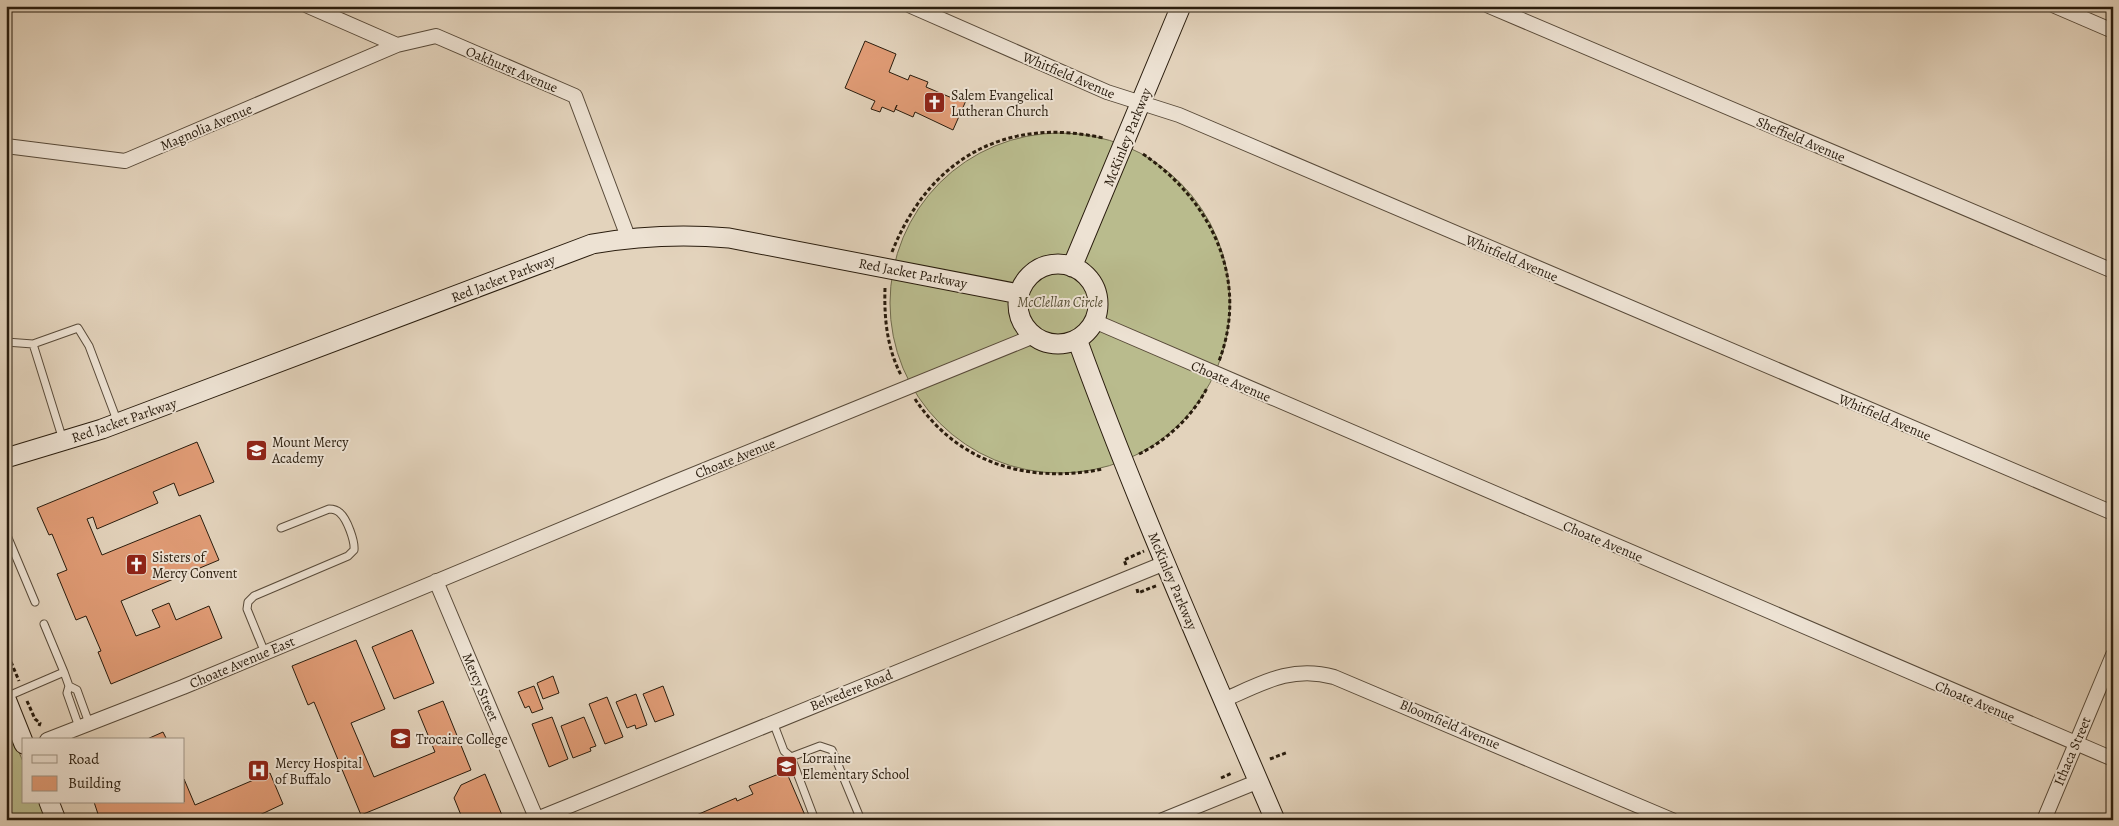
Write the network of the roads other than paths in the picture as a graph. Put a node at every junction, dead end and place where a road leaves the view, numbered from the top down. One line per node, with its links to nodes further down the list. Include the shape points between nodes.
1 (308, 6): 7 (street)
2 (911, 6): 8 (street, Whitfield Avenue, via 1107,92)
3 (1181, 6): 8 (street, McKinley Parkway)
4 (1489, 6): 12 (street, Sheffield Avenue)
5 (2056, 6): 6 (street)
6 (2113, 30)
7 (397, 45): 9 (street, Magnolia Avenue, via 125,161); 10 (street, Oakhurst Avenue, via 436,36 575,96)
8 (1142, 103): 11 (street, McKinley Parkway); 22 (street, Whitfield Avenue)
9 (6, 146)
10 (628, 237): 13 (street, Red Jacket Parkway, via 730,238); 19 (street, Red Jacket Parkway, via 592,244)
11 (1072, 266): 13 (street, via 1055,264 1038,269 1027,278); 14 (street, via 1084,274 1095,289 1098,308)
12 (2113, 271)
13 (1019, 294): 15 (street, via 1019,314)
14 (1094, 321): 16 (street); 39 (street, Choate Avenue)
15 (1034, 336): 16 (street, via 1058,344); 26 (street, Choate Avenue)
16 (1077, 340): 25 (street, McKinley Parkway)
17 (6, 342): 18 (lane)
18 (34, 344): 19 (lane, via 78,328 89,346); 20 (lane)
19 (118, 423): 20 (street, Red Jacket Parkway)
20 (63, 441): 21 (street, Red Jacket Parkway)
21 (6, 458)
22 (2113, 513)
23 (281, 528): 29 (lane, via 329,509 335,510 341,513 355,542 354,550 348,556 254,596 248,602 247,609)
24 (6, 533): 27 (lane)
25 (1165, 563): 34 (street, McKinley Parkway); 35 (street, Belvedere Road)
26 (436, 581): 29 (street, Choate Avenue East); 43 (street, Mercy Street)
27 (34, 602)
28 (44, 624): 31 (lane)
29 (265, 653): 36 (street, Choate Avenue East)
30 (2113, 655): 39 (street, Ithaca Street)
31 (64, 672): 32 (lane); 33 (lane)
32 (68, 686): 36 (lane, via 67,694); 36 (lane, via 77,690)
33 (6, 698): 38 (street)
34 (1224, 700): 42 (street, McKinley Parkway); 48 (street, Bloomfield Avenue, via 1280,676 1318,672 1334,676)
35 (773, 721): 40 (lane, via 784,751); 43 (street, Belvedere Road)
36 (84, 725): 37 (street, Choate Avenue East)
37 (52, 738)
38 (22, 739)
39 (2075, 743): 41 (street, Choate Avenue); 49 (street, Ithaca Street)
40 (791, 757): 44 (lane); 45 (lane, via 820,746 832,750)
41 (2113, 759)
42 (1259, 781): 46 (street); 47 (street, McKinley Parkway)
43 (537, 819)
44 (815, 820)
45 (861, 820)
46 (1163, 820)
47 (1276, 820)
48 (1672, 820)
49 (2044, 820)

